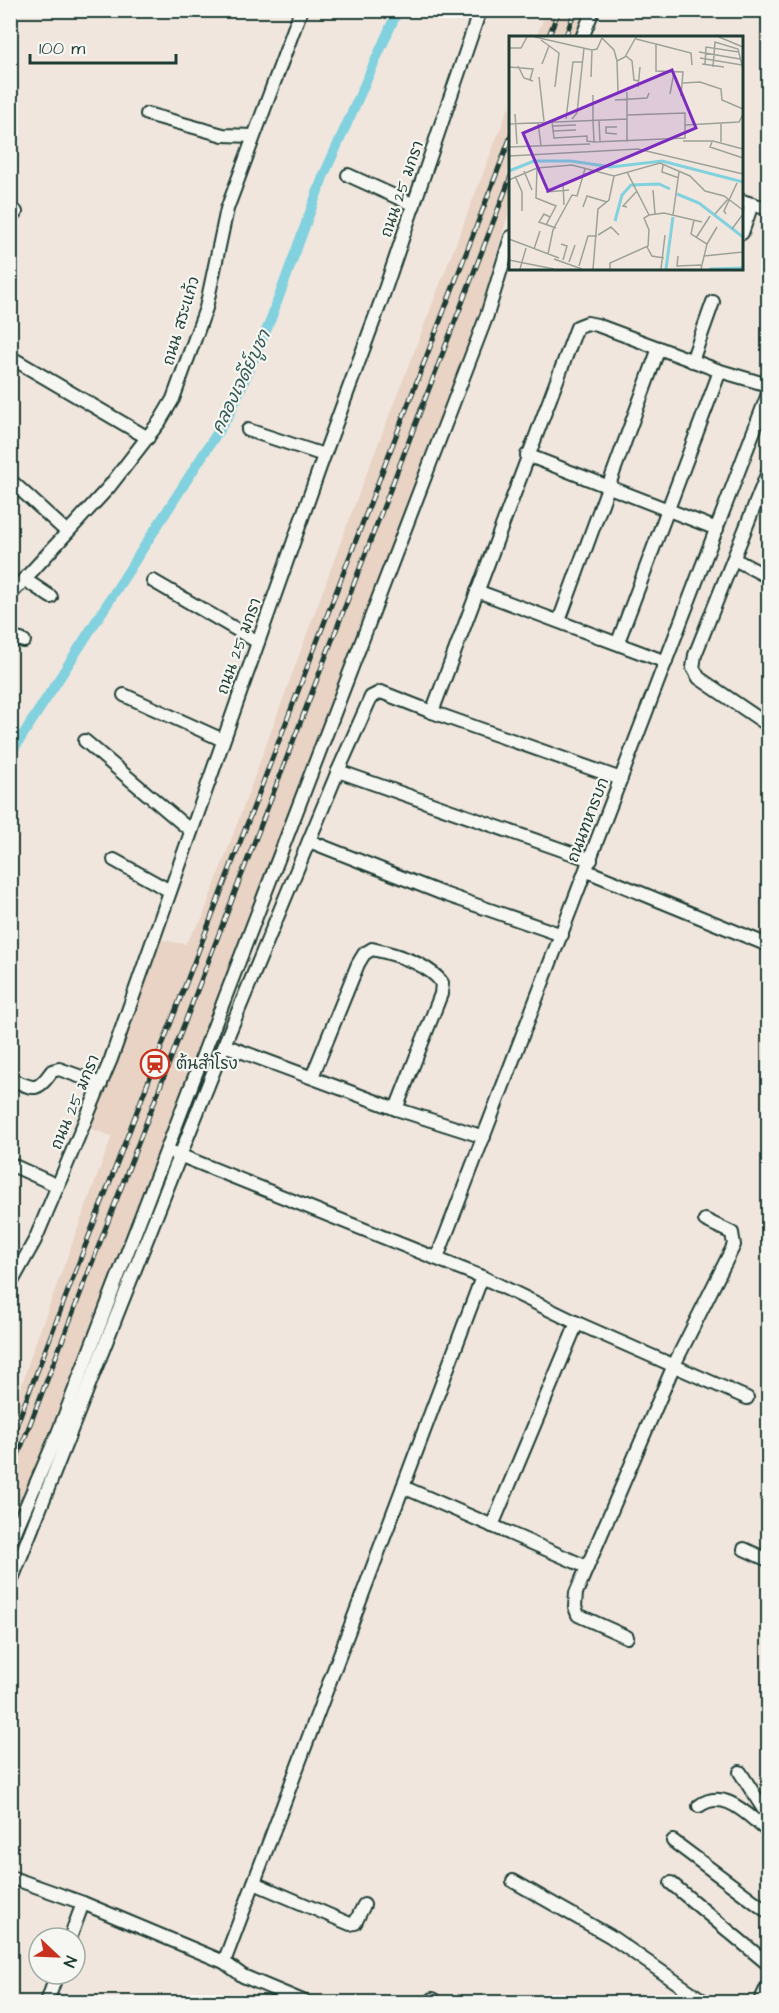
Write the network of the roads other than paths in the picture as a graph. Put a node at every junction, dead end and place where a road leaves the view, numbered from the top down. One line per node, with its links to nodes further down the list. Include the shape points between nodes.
1 (301, 10): 6 (street, ถนน สระแก้ว)
2 (480, 10): 9 (street, ถนน 25 มกรา)
3 (593, 10): 4 (street)
4 (583, 36)
5 (147, 114): 6 (street, via 223,135)
6 (253, 136): 21 (street, ถนน สระแก้ว, via 227,209 206,308 173,399)
7 (348, 175): 9 (street)
8 (746, 202): 10 (street); 11 (street)
9 (414, 205): 22 (street, ถนน 25 มกรา)
10 (768, 209)
11 (743, 221)
12 (509, 240): 63 (street, via 483,326)
13 (713, 302): 16 (street)
14 (659, 348): 16 (street); 23 (street, via 597,325 586,323 577,327); 26 (street)
15 (10, 357): 21 (street)
16 (692, 361): 17 (street)
17 (720, 371): 18 (street); 27 (street)
18 (768, 385)
19 (768, 394): 28 (street, ถนนทหารบก)
20 (248, 430): 22 (street)
21 (148, 438): 29 (street, ถนน สระแก้ว, via 109,487)
22 (324, 455): 40 (street, ถนน 25 มกรา)
23 (527, 456): 26 (street); 34 (street)
24 (768, 472): 30 (street)
25 (10, 480): 29 (street)
26 (609, 488): 27 (street); 37 (street)
27 (667, 510): 28 (street); 41 (street)
28 (717, 529): 42 (street, ถนนทหารบก)
29 (66, 531): 32 (street, ถนน สระแก้ว)
30 (734, 559): 31 (street); 45 (street, via 693,668 699,678)
31 (768, 577)
32 (24, 579): 35 (street, ถนน สระแก้ว); 36 (street)
33 (153, 581): 40 (street)
34 (477, 591): 37 (street); 44 (street)
35 (10, 595)
36 (51, 597)
37 (559, 621): 41 (street)
38 (10, 638): 39 (street)
39 (24, 641)
40 (258, 642): 46 (street, ถนน 25 มกรา)
41 (618, 642): 42 (street)
42 (666, 662): 49 (street, ถนนทหารบก)
43 (124, 695): 46 (street)
44 (432, 712): 48 (street, via 376,693); 49 (street)
45 (768, 724)
46 (223, 740): 50 (street, ถนน 25 มกรา)
47 (85, 741): 50 (street)
48 (338, 771): 51 (street); 53 (street)
49 (621, 780): 53 (street, ถนนทหารบก)
50 (191, 831): 54 (street, ถนน 25 มกรา)
51 (309, 841): 55 (street, via 441,893); 57 (street)
52 (114, 860): 54 (street)
53 (589, 866): 55 (street, ถนนทหารบก); 56 (street)
54 (170, 891): 60 (street, ถนน 25 มกรา)
55 (562, 934): 62 (street, ถนนทหารบก)
56 (768, 945)
57 (224, 1045): 58 (street); 64 (street)
58 (312, 1077): 61 (street); 61 (street, via 358,964 372,949 382,951 426,968 442,983)
59 (10, 1079): 60 (street, via 40,1087 52,1071 59,1069)
60 (101, 1084): 66 (street, ถนน 25 มกรา)
61 (396, 1109): 62 (street)
62 (484, 1137): 68 (street, ถนนทหารบก)
63 (166, 1149): 64 (street); 76 (street, via 58,1434)
64 (181, 1156): 68 (street); 80 (street)
65 (10, 1164): 66 (street)
66 (57, 1186): 70 (street, ถนน 25 มกรา, via 35,1240)
67 (705, 1220): 72 (street, via 732,1233 734,1245)
68 (437, 1258): 69 (street)
69 (482, 1277): 71 (street); 74 (street)
70 (12, 1281)
71 (577, 1323): 72 (street); 75 (street)
72 (674, 1365): 73 (street); 79 (street)
73 (747, 1398)
74 (403, 1487): 75 (street); 89 (street)
75 (492, 1526): 79 (street)
76 (10, 1542)
77 (744, 1549): 78 (street)
78 (768, 1560)
79 (587, 1567): 81 (street, via 576,1593 578,1615)
80 (10, 1584)
81 (627, 1637)
82 (740, 1772): 84 (street)
83 (699, 1806): 85 (street, via 705,1802 730,1802)
84 (767, 1811): 85 (street)
85 (765, 1828)
86 (673, 1841): 93 (street)
87 (10, 1877): 91 (street)
88 (513, 1881): 101 (street, via 610,1936)
89 (254, 1883): 92 (street, via 350,1924 355,1923); 95 (street)
90 (671, 1883): 96 (street)
91 (83, 1903): 94 (street); 95 (street)
92 (364, 1905)
93 (768, 1912)
94 (74, 1926)
95 (224, 1962): 100 (street, via 243,1976)
96 (768, 1964)
97 (768, 1985): 102 (street)
98 (53, 1986): 99 (street)
99 (47, 2002)
100 (305, 2002)
101 (705, 2002)
102 (760, 2002)

